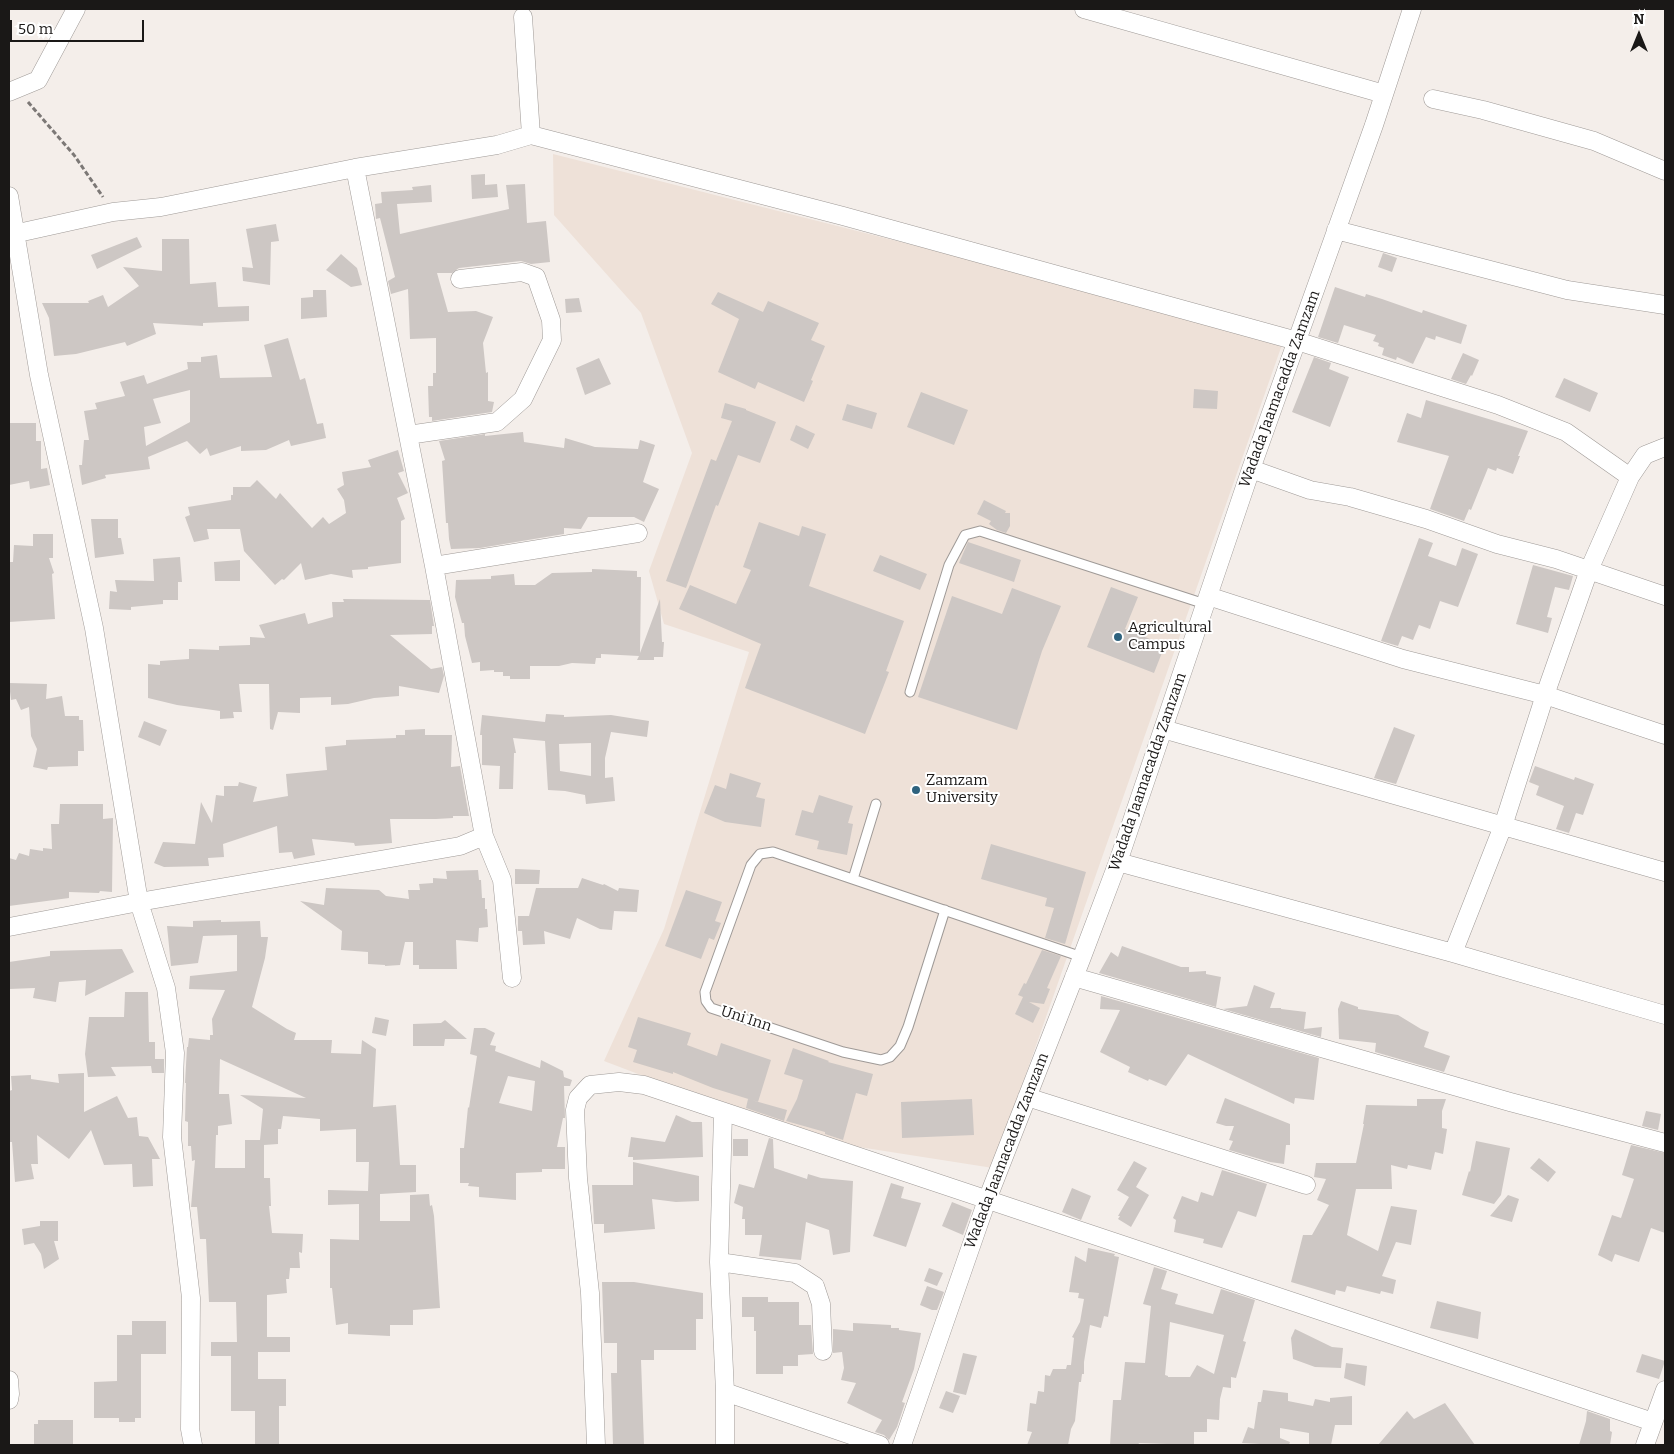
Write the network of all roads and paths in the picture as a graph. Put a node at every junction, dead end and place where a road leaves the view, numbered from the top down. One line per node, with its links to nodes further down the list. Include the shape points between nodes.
1 (76, 9): 5 (street, via 38,80)
2 (1084, 9): 6 (street)
3 (1412, 9): 6 (street, Wadada Jaamacadda Zamzam)
4 (522, 17): 8 (street)
5 (12, 90): 12 (path, via 74,155)
6 (1384, 94): 13 (street, Wadada Jaamacadda Zamzam)
7 (1433, 99): 10 (street, via 1594,141)
8 (532, 135): 9 (street, via 497,145); 17 (street, via 843,216)
9 (355, 168): 12 (street, via 161,207); 18 (street)
10 (1665, 171)
11 (9, 196): 14 (street)
12 (113, 212): 14 (street)
13 (1336, 230): 16 (street, via 1567,290); 17 (street, Wadada Jaamacadda Zamzam)
14 (12, 234): 37 (street, via 94,628)
15 (460, 279): 18 (street, via 522,272 536,278 551,320 552,340 523,399 496,422)
16 (1665, 305)
17 (1297, 341): 20 (street, Wadada Jaamacadda Zamzam); 21 (street, via 1498,405 1566,432)
18 (408, 434): 23 (street)
19 (1665, 447): 21 (street, via 1645,455)
20 (1251, 469): 24 (street, via 1310,490 1350,497); 26 (street, Wadada Jaamacadda Zamzam)
21 (1630, 477): 24 (street)
22 (638, 533): 23 (street)
23 (434, 566): 33 (street)
24 (1589, 570): 25 (street); 28 (street)
25 (1665, 596)
26 (1207, 600): 27 (lane, via 980,531 965,535 949,565); 28 (street, via 1403,659); 29 (street, Wadada Jaamacadda Zamzam)
27 (910, 692)
28 (1545, 695): 30 (street); 32 (street)
29 (1163, 728): 32 (street); 34 (street, Wadada Jaamacadda Zamzam)
30 (1665, 736)
31 (876, 804): 36 (lane)
32 (1503, 826): 35 (street); 40 (street)
33 (484, 836): 37 (street, via 460,846); 43 (street, via 502,880)
34 (1118, 862): 40 (street); 41 (street, Wadada Jaamacadda Zamzam)
35 (1665, 872)
36 (853, 878): 38 (lane, Uni Inn); 38 (lane, Uni Inn, via 773,852 760,854 751,865 705,992 706,1002 711,1008 843,1052 881,1060 890,1057 900,1046 908,1027)
37 (139, 902): 39 (street); 57 (street, via 166,988 175,1053 172,1137 191,1298)
38 (945, 910): 41 (lane, Uni Inn)
39 (9, 927)
40 (1453, 953): 44 (street)
41 (1082, 958): 42 (street, Wadada Jaamacadda Zamzam)
42 (1074, 977): 45 (street, Wadada Jaamacadda Zamzam); 47 (street, via 1510,1102)
43 (512, 978)
44 (1665, 1015)
45 (1027, 1097): 48 (street); 49 (street, Wadada Jaamacadda Zamzam)
46 (723, 1113): 49 (street); 50 (street); 58 (street, via 644,1085 619,1082 590,1085 578,1098 575,1110 578,1178 590,1293)
47 (1665, 1142)
48 (1306, 1185)
49 (987, 1200): 56 (street); 61 (street, Wadada Jaamacadda Zamzam)
50 (719, 1262): 51 (street, via 795,1273 815,1286 821,1304); 54 (street)
51 (823, 1351)
52 (9, 1380): 55 (street)
53 (1665, 1390): 56 (street)
54 (725, 1392): 59 (street); 60 (street)
55 (9, 1400)
56 (1653, 1422): 62 (street)
57 (192, 1445)
58 (596, 1445)
59 (725, 1445)
60 (880, 1445)
61 (902, 1445)
62 (1645, 1445)

